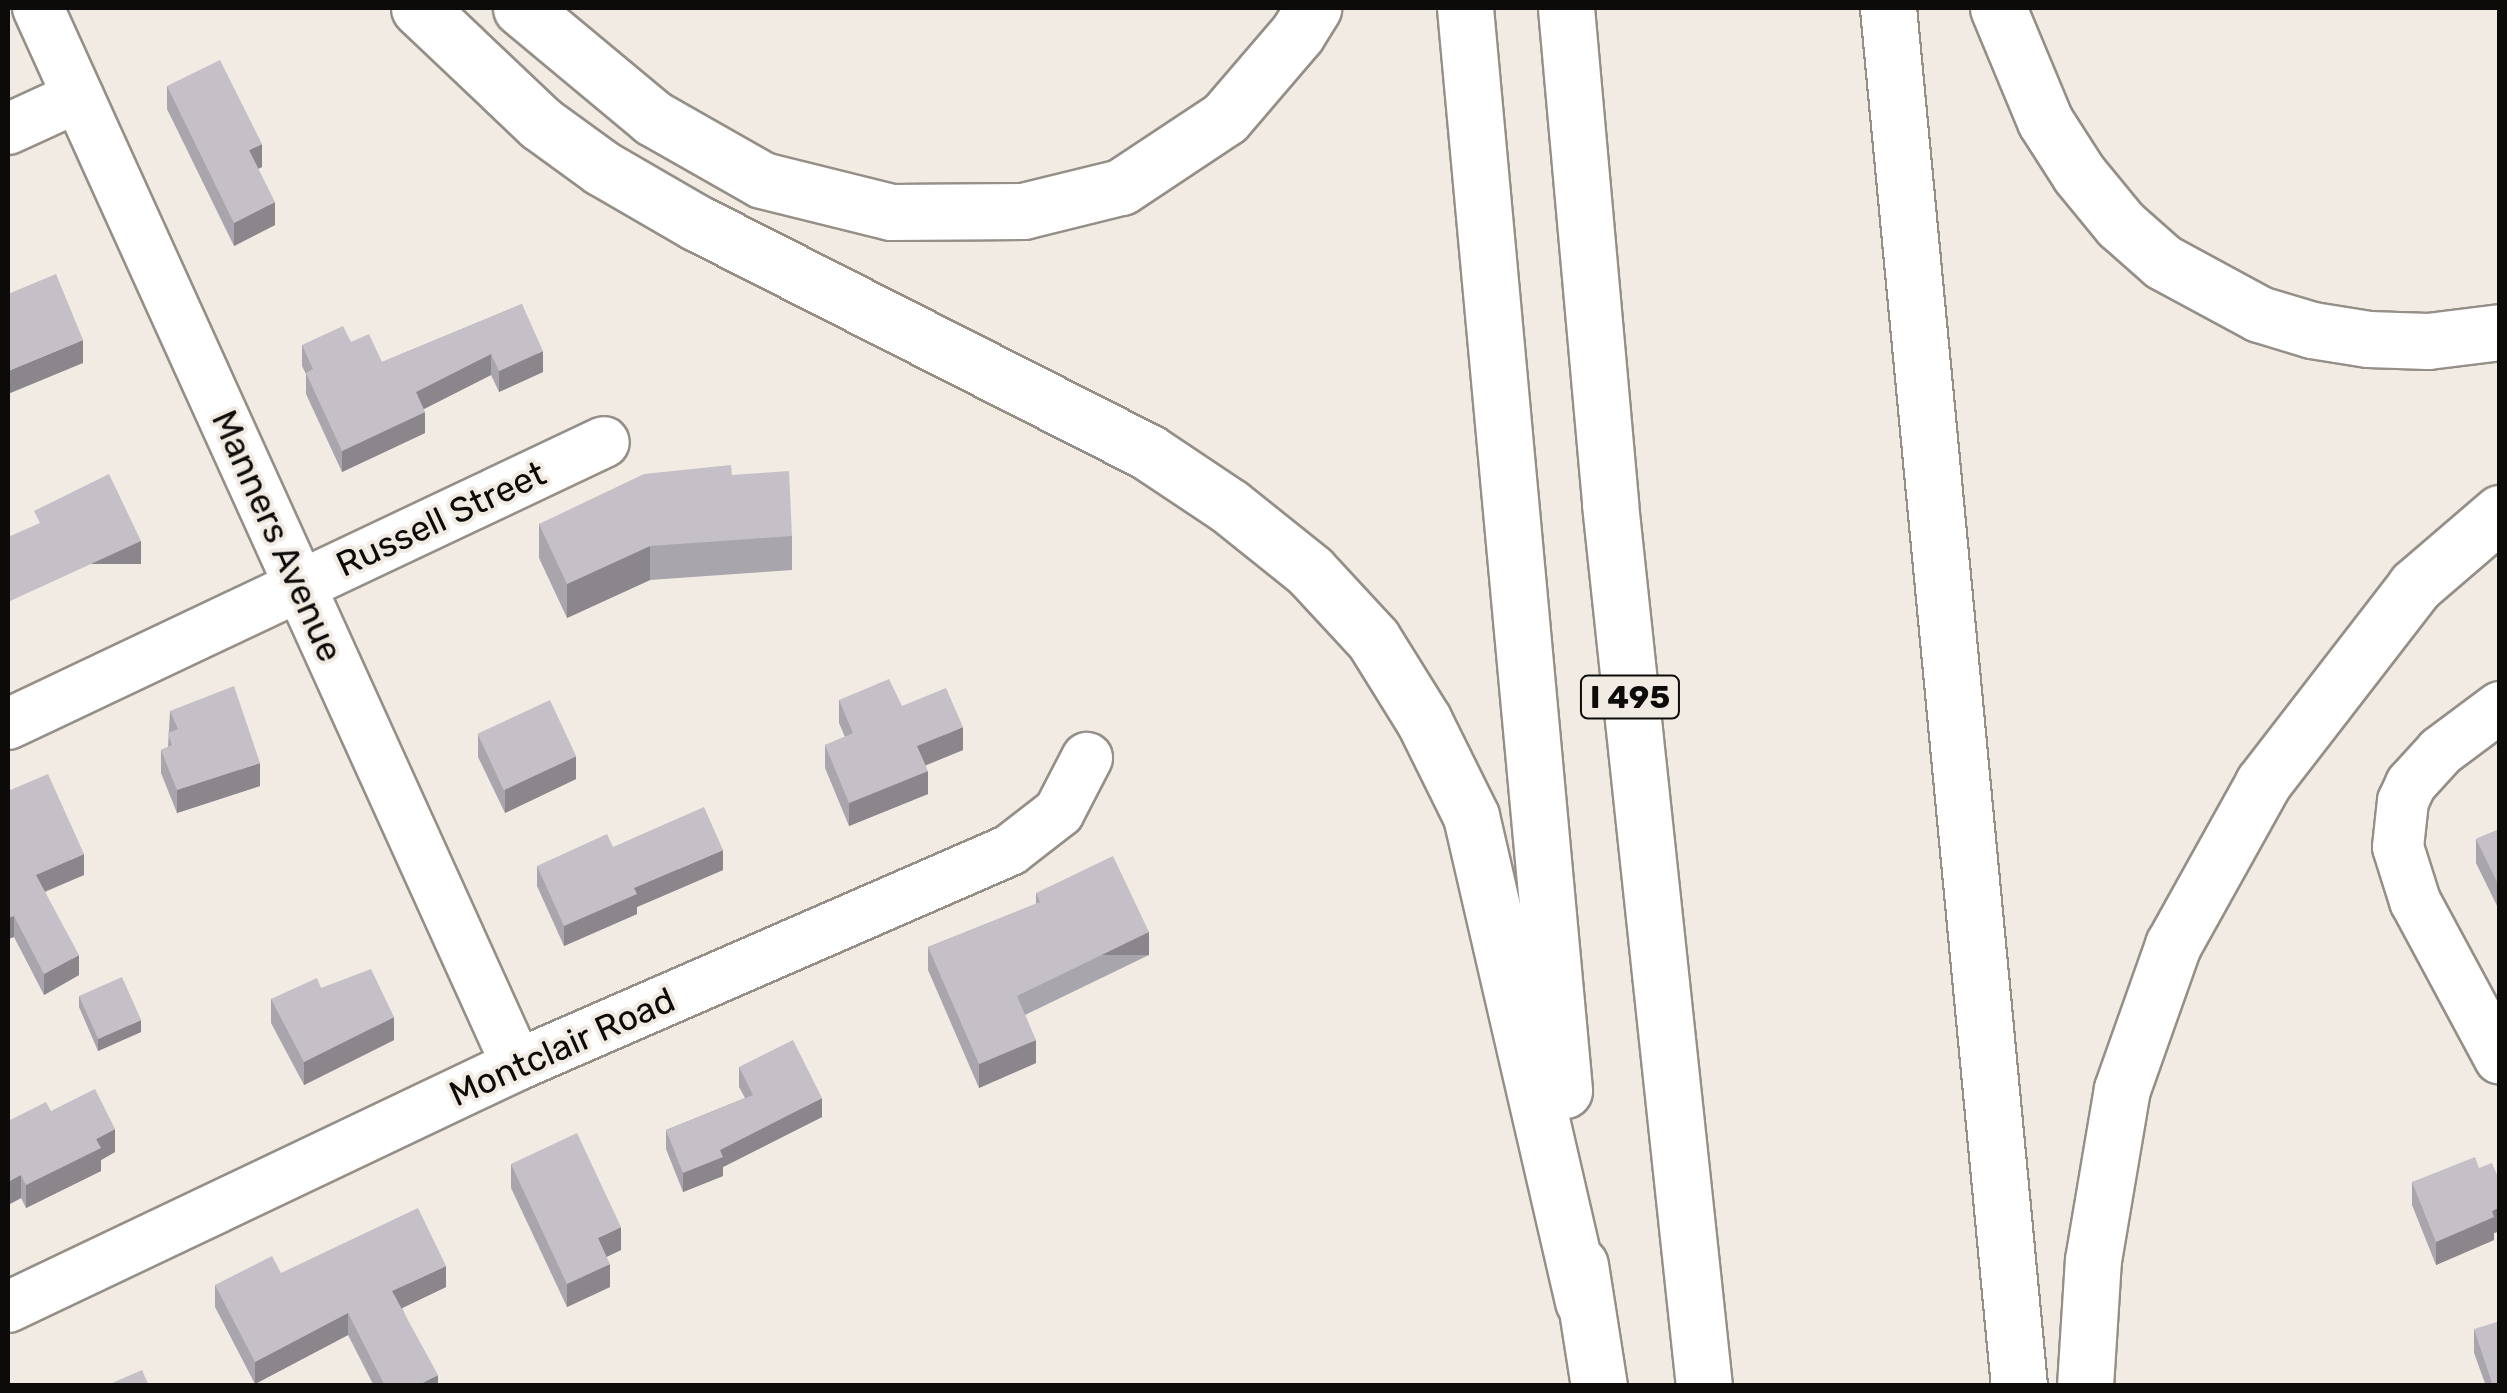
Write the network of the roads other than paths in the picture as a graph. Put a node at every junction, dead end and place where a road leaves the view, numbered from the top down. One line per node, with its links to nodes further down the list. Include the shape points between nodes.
1 (38, 8): 9 (street, Manners Avenue)
2 (419, 8): 20 (highway, via 540,122 602,168 1148,452 1310,570 1373,640 1472,816)
3 (521, 8): 4 (highway, via 654,118 762,180 891,212 1023,212 1121,186 1225,118)
4 (1312, 8)
5 (1465, 8): 20 (highway)
6 (1566, 8): 23 (highway, I 495, via 1610,504)
7 (1888, 8): 24 (highway)
8 (1998, 8): 11 (highway, via 2045,121 2079,174 2163,262 2259,314 2312,330 2428,341)
9 (78, 96): 10 (street); 14 (street, Manners Avenue)
10 (8, 129)
11 (2500, 332)
12 (604, 442): 14 (street, Russell Street)
13 (2500, 513): 25 (highway, via 2415,586 2263,783 2173,945 2122,1089 2093,1260)
14 (300, 586): 16 (street, Russell Street); 19 (street, Manners Avenue)
15 (2500, 706): 18 (street, via 2424,766 2402,801 2398,847 2404,877)
16 (8, 724)
17 (1087, 758): 19 (street, Montclair Road, via 1059,812 1010,850)
18 (2500, 1059)
19 (516, 1065): 21 (street, Montclair Road)
20 (1583, 1301): 22 (highway)
21 (8, 1306)
22 (1599, 1386)
23 (1704, 1386)
24 (2019, 1386)
25 (2085, 1386)

